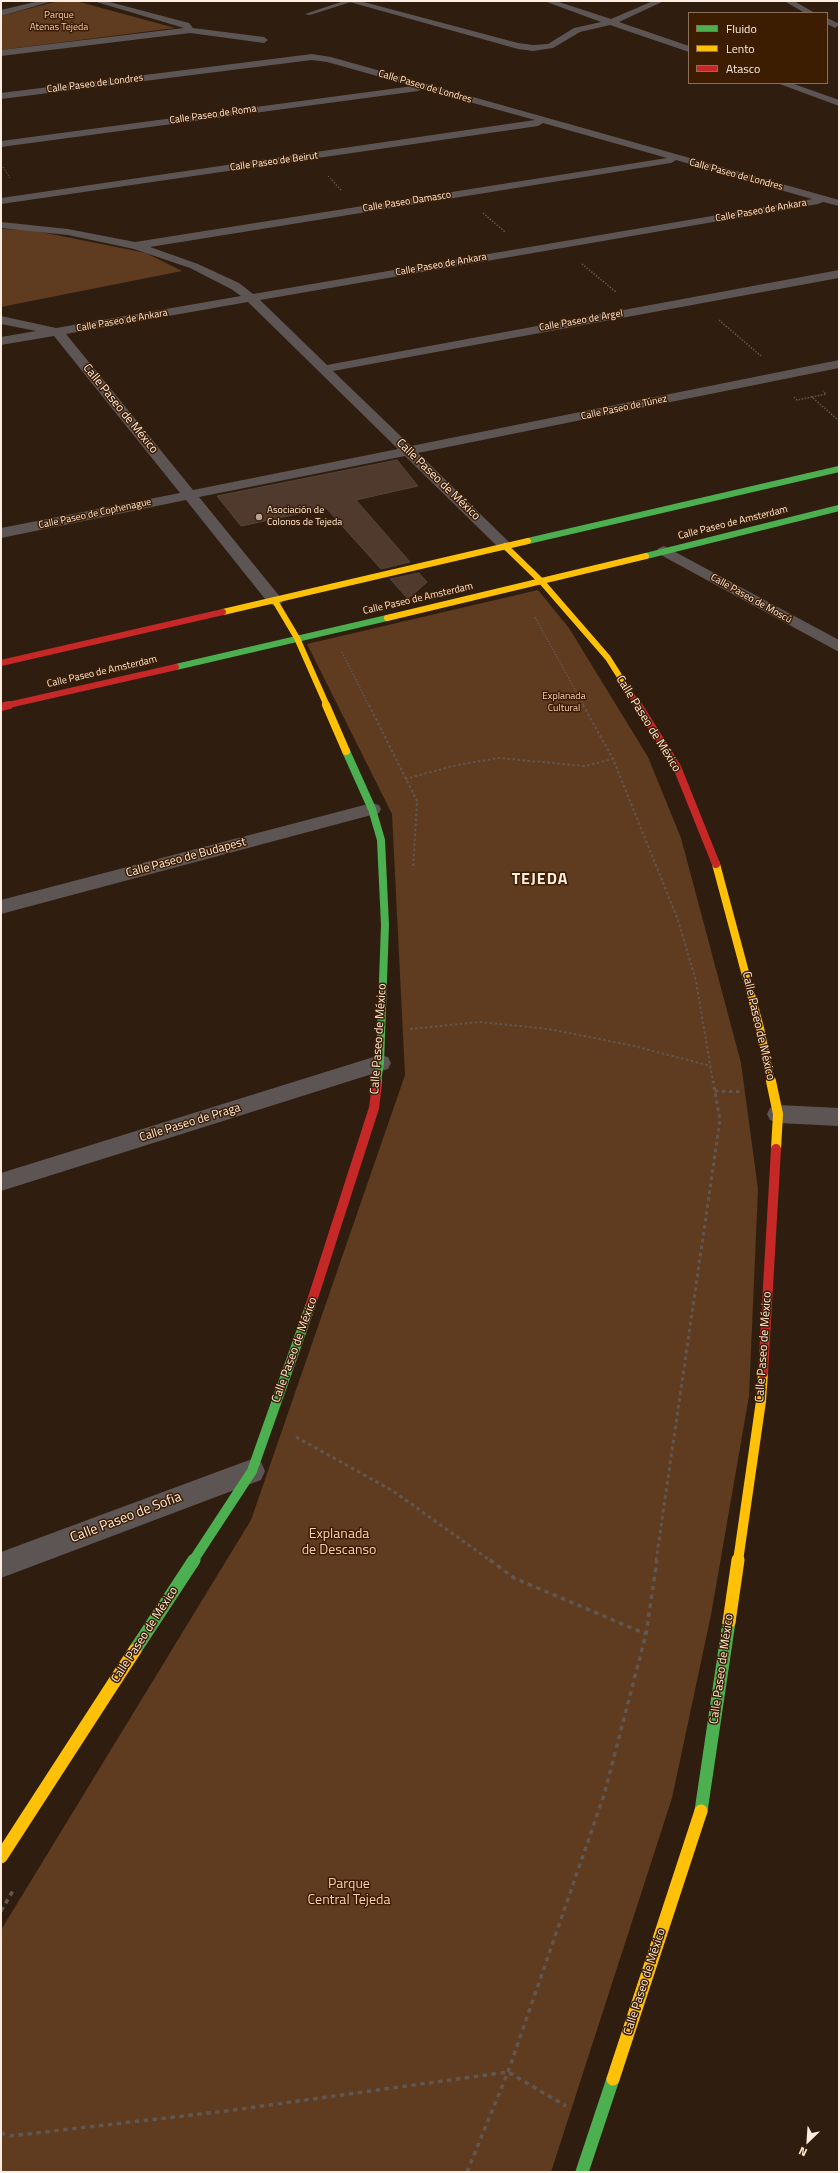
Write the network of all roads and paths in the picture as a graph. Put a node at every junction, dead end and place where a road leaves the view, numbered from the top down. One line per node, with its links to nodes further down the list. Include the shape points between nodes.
1 (49, 1): 8 (street)
2 (97, 1): 11 (street, via 186,25)
3 (351, 1): 9 (lane); 10 (street, via 533,48 550,46 577,30)
4 (548, 1): 10 (street)
5 (660, 1): 10 (street)
6 (788, 1): 7 (street)
7 (809, 12)
8 (1, 13)
9 (308, 14)
10 (612, 22): 13 (street)
11 (190, 30): 12 (street); 14 (street)
12 (264, 40)
13 (688, 50)
14 (1, 53)
15 (785, 84): 18 (street)
16 (426, 87): 17 (street, Calle Paseo de Londres, via 328,59 312,57); 19 (street, Calle Paseo de Londres); 20 (street, Calle Paseo de Roma)
17 (1, 96)
18 (839, 103)
19 (546, 122): 21 (street, Calle Paseo de Beirut); 22 (street, Calle Paseo de Londres)
20 (1, 144)
21 (323, 154): 25 (street, Calle Paseo de Beirut); 27 (path, via 336,167 322,170 345,195 357,194)
22 (678, 159): 23 (street, Calle Paseo Damasco); 24 (street, Calle Paseo de Londres)
23 (450, 196): 27 (street, Calle Paseo Damasco); 31 (path, via 464,208 476,207 510,237 496,239)
24 (825, 200): 26 (street, Calle Paseo de Londres); 30 (street, Calle Paseo de Ankara)
25 (1, 201)
26 (839, 204)
27 (371, 208): 29 (street, Calle Paseo Damasco)
28 (1, 225): 29 (street, Calle Paseo de México, via 68,232)
29 (137, 246): 33 (street, Calle Paseo de México, via 194,266 235,286)
30 (543, 247): 31 (street, Calle Paseo de Ankara); 35 (path, via 566,263 580,262 616,292 629,290)
31 (512, 253): 33 (street, Calle Paseo de Ankara)
32 (839, 274): 34 (street, Calle Paseo de Argel)
33 (252, 298): 37 (street, Calle Paseo de Ankara); 40 (street, Calle Paseo de México)
34 (683, 303): 35 (street, Calle Paseo de Argel); 41 (path, via 706,321 717,319 762,357 776,355)
35 (652, 308): 40 (street, Calle Paseo de Argel)
36 (1, 320): 37 (street)
37 (58, 332): 38 (street, Calle Paseo de Ankara); 46 (street, Calle Paseo de México)
38 (1, 342)
39 (839, 364): 41 (street, Calle Paseo de Túnez)
40 (324, 369): 44 (street, Calle Paseo de México)
41 (798, 372): 42 (street, Calle Paseo de Túnez)
42 (769, 378): 43 (path, via 797,400 812,397); 44 (street, Calle Paseo de Túnez)
43 (839, 421)
44 (409, 452): 46 (street, Calle Paseo de Túnez); 49 (street, Calle Paseo de México)
45 (839, 469): 49 (main road)
46 (189, 494): 48 (street, Calle Paseo de Cophenague); 52 (street, Calle Paseo de México)
47 (839, 508): 50 (main road, Calle Paseo de Amsterdam)
48 (1, 533)
49 (505, 546): 51 (main road, Calle Paseo de México); 52 (main road)
50 (664, 551): 51 (main road, Calle Paseo de Amsterdam); 55 (street, Calle Paseo de Moscú)
51 (542, 582): 54 (main road, Calle Paseo de Amsterdam); 67 (main road, Calle Paseo de México, via 608,658 677,767 717,866 760,1028)
52 (275, 601): 54 (main road, Calle Paseo de México); 57 (main road)
53 (534, 615): 59 (path)
54 (297, 638): 58 (main road, Calle Paseo de Amsterdam); 61 (main road, Calle Paseo de México)
55 (839, 647)
56 (340, 648): 60 (path)
57 (1, 663)
58 (1, 707)
59 (613, 758): 60 (path, via 584,766 499,758 457,764); 66 (path, via 678,920 696,981)
60 (405, 779): 62 (path, via 417,801)
61 (372, 808): 63 (street, Calle Paseo de Budapest); 65 (main road, Calle Paseo de México, via 381,840 385,925)
62 (413, 872)
63 (1, 907)
64 (403, 1030): 66 (path, via 480,1022 548,1029 630,1045)
65 (380, 1063): 69 (street, Calle Paseo de Praga); 73 (main road, Calle Paseo de México, via 374,1108 327,1260)
66 (711, 1066): 75 (path, via 720,1120)
67 (778, 1114): 68 (street); 80 (main road, Calle Paseo de México, via 761,1401 701,1812)
68 (839, 1117)
69 (1, 1182)
70 (299, 1429): 71 (path)
71 (296, 1437): 72 (path); 75 (path, via 393,1491 514,1578)
72 (293, 1444)
73 (252, 1471): 74 (street, Calle Paseo de Sofia); 76 (main road, Calle Paseo de México)
74 (1, 1565)
75 (646, 1634): 79 (path, via 604,1795)
76 (1, 1857)
77 (17, 1884): 78 (path)
78 (1, 1911)
79 (508, 2072): 80 (path); 81 (path, via 211,2112 10,2136); 82 (path)
80 (598, 2125): 83 (main road, Calle Paseo de México)
81 (1, 2134)
82 (467, 2172)
83 (582, 2172)

